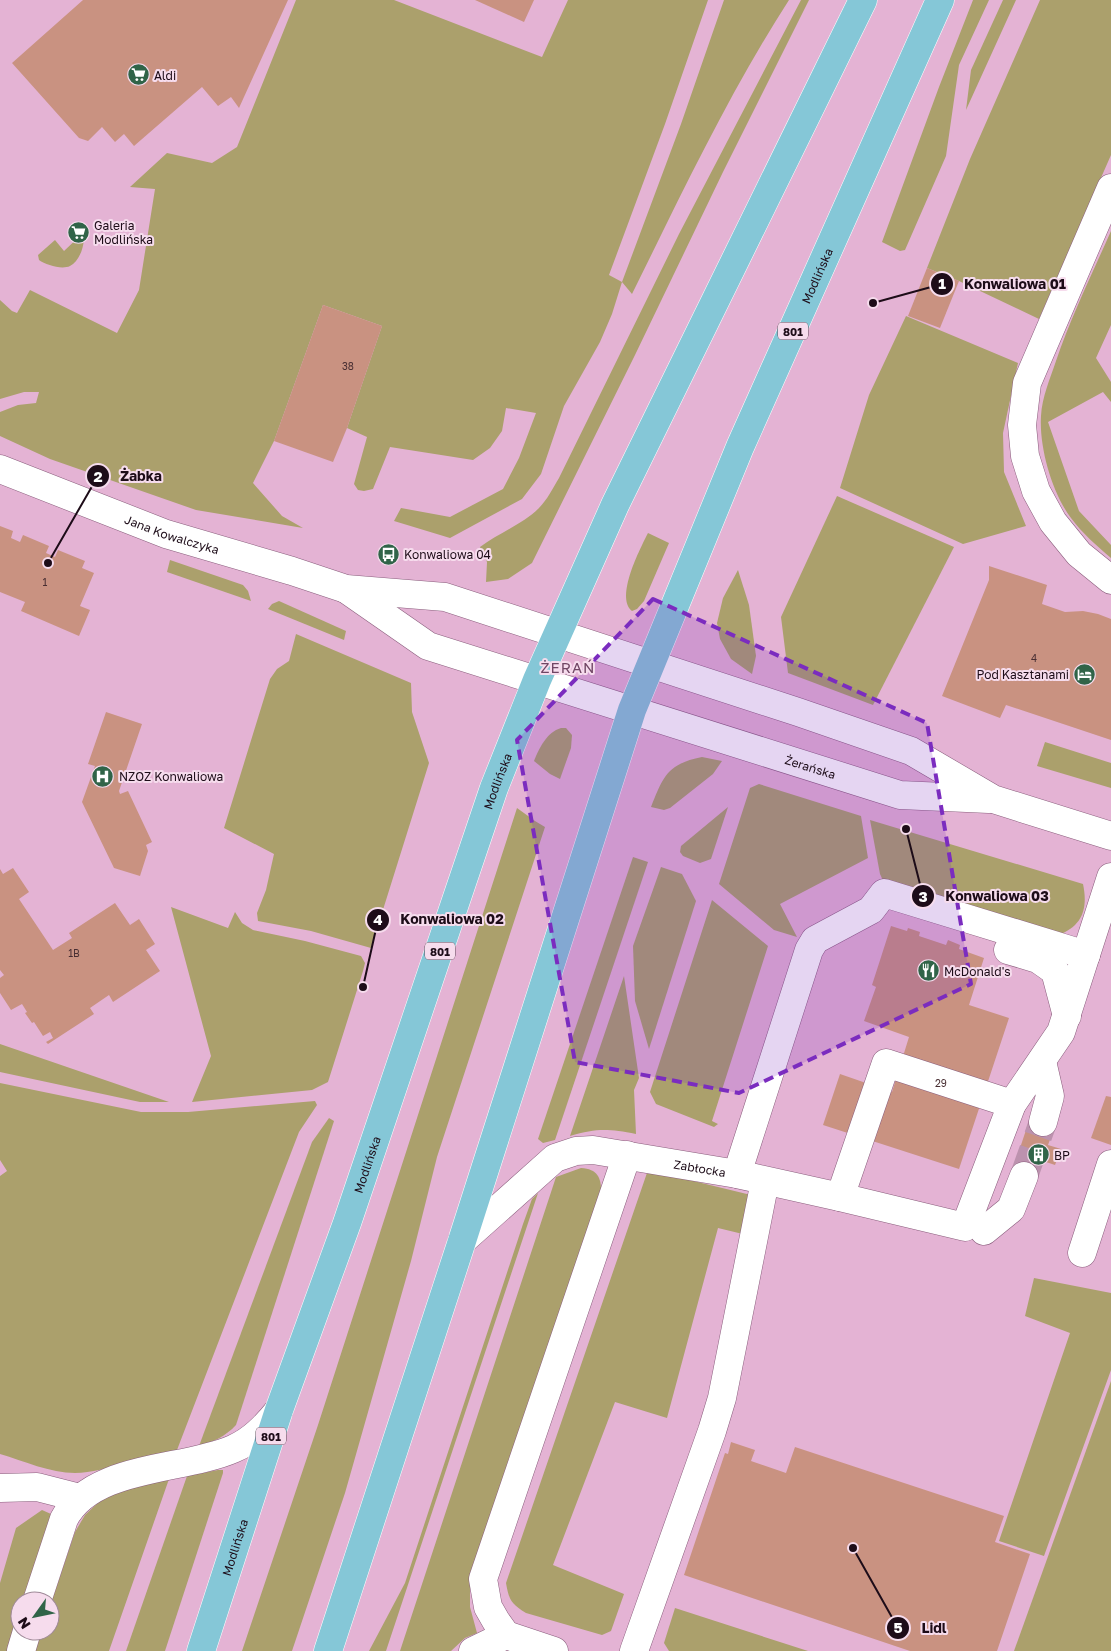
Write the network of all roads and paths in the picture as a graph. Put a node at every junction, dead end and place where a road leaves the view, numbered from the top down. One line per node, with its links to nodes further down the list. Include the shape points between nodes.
1 (863, 0): 7 (main road, Modlińska / 801, via 615,505)
2 (940, 0): 8 (main road, Modlińska / 801, via 740,447)
3 (1111, 188): 5 (street, via 1027,383 1022,425 1025,456 1036,491 1053,522 1079,554)
4 (0, 469): 6 (street, Jana Kowalczyka, via 166,534)
5 (1111, 580)
6 (346, 589): 7 (street, Jana Kowalczyka, via 445,597); 9 (street, Jana Kowalczyka, via 428,646)
7 (557, 633): 8 (street); 9 (main road, Modlińska / 801)
8 (651, 664): 10 (main road, Modlińska / 801); 11 (street, Żerańska, via 911,751)
9 (537, 680): 10 (street); 29 (main road, Modlińska / 801, via 494,788 348,1223)
10 (632, 710): 11 (street, Żerańska, via 900,795); 27 (main road, Modlińska / 801)
11 (993, 799): 12 (street, Żerańska)
12 (1111, 836)
13 (1111, 877): 15 (street)
14 (871, 910): 15 (street, via 884,893); 16 (street, via 1038,959 1054,972); 22 (street, via 815,940 809,950)
15 (1086, 955): 16 (street)
16 (1067, 1016): 17 (street, via 1061,1032)
17 (1042, 1061): 18 (street); 19 (street, via 1050,1096)
18 (1012, 1104): 25 (street, via 886,1063); 26 (street)
19 (1043, 1122)
20 (627, 1155): 22 (street, Zabłocka); 27 (street, Zabłocka, via 593,1150 576,1151 555,1158); 33 (street, via 483,1579 488,1607)
21 (1111, 1164): 28 (street)
22 (737, 1174): 24 (street, Zabłocka)
23 (1024, 1176): 26 (street, via 1011,1209)
24 (765, 1181): 25 (street, Zabłocka); 38 (street, via 722,1398)
25 (840, 1197): 26 (street, Zabłocka)
26 (975, 1229)
27 (462, 1241): 35 (main road, Modlińska / 801)
28 (1082, 1253)
29 (279, 1410): 31 (street, via 265,1427 234,1449 120,1477); 34 (main road, Modlińska / 801)
30 (0, 1488): 31 (street, via 38,1487)
31 (80, 1498): 32 (street, via 64,1519)
32 (40, 1591)
33 (506, 1635): 36 (street); 37 (street)
34 (201, 1651)
35 (328, 1651)
36 (473, 1651)
37 (554, 1651)
38 (634, 1651)

